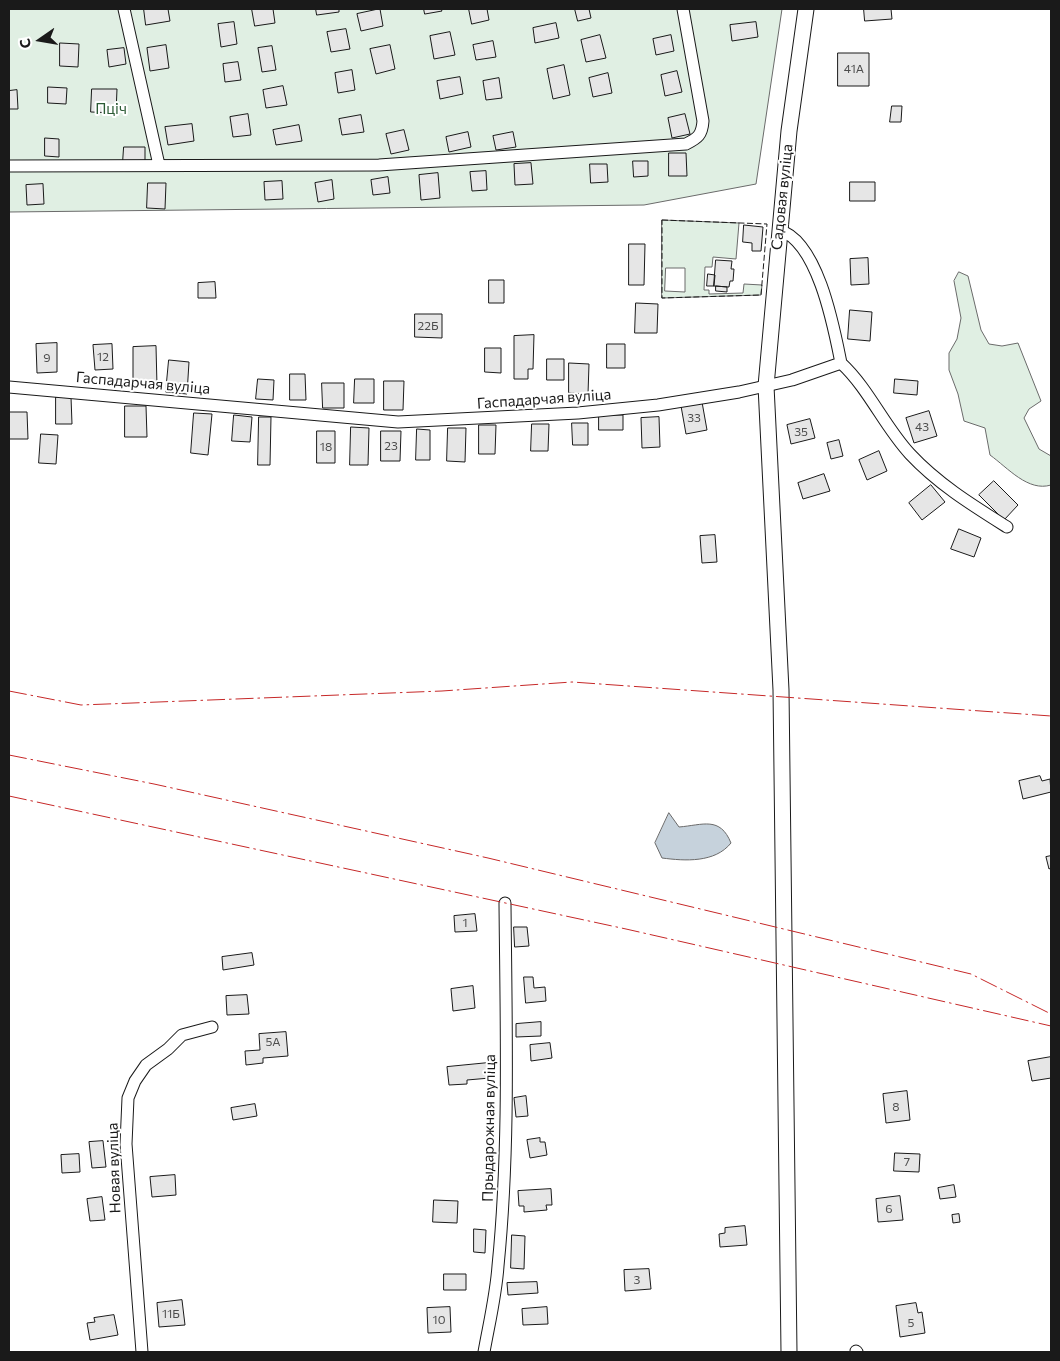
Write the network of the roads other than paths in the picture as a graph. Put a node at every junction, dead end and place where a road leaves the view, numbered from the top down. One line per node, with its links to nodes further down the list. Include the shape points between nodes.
1 (124, 9): 4 (street)
2 (683, 9): 4 (street, via 703,121 699,138 686,144 379,165)
3 (806, 9): 6 (street, Садовая вуліца, via 789,131)
4 (159, 165): 5 (street)
5 (9, 166)
6 (780, 230): 7 (street, via 794,238 806,252 832,319); 9 (street, Садовая вуліца)
7 (841, 363): 9 (street, Гаспадарчая вуліца); 10 (street, via 856,377 909,453 943,486)
8 (9, 386): 9 (street, Гаспадарчая вуліца, via 398,422 578,413 658,405)
9 (766, 386): 15 (street, Садовая вуліца, via 781,690)
10 (1007, 527)
11 (505, 903): 14 (street, Прыдарожная вуліца, via 503,1178 498,1267)
12 (212, 1027): 13 (street, Новая вуліца, via 182,1035 168,1050 146,1065 134,1081 128,1098 126,1144)
13 (142, 1352)
14 (484, 1352)
15 (789, 1352)

